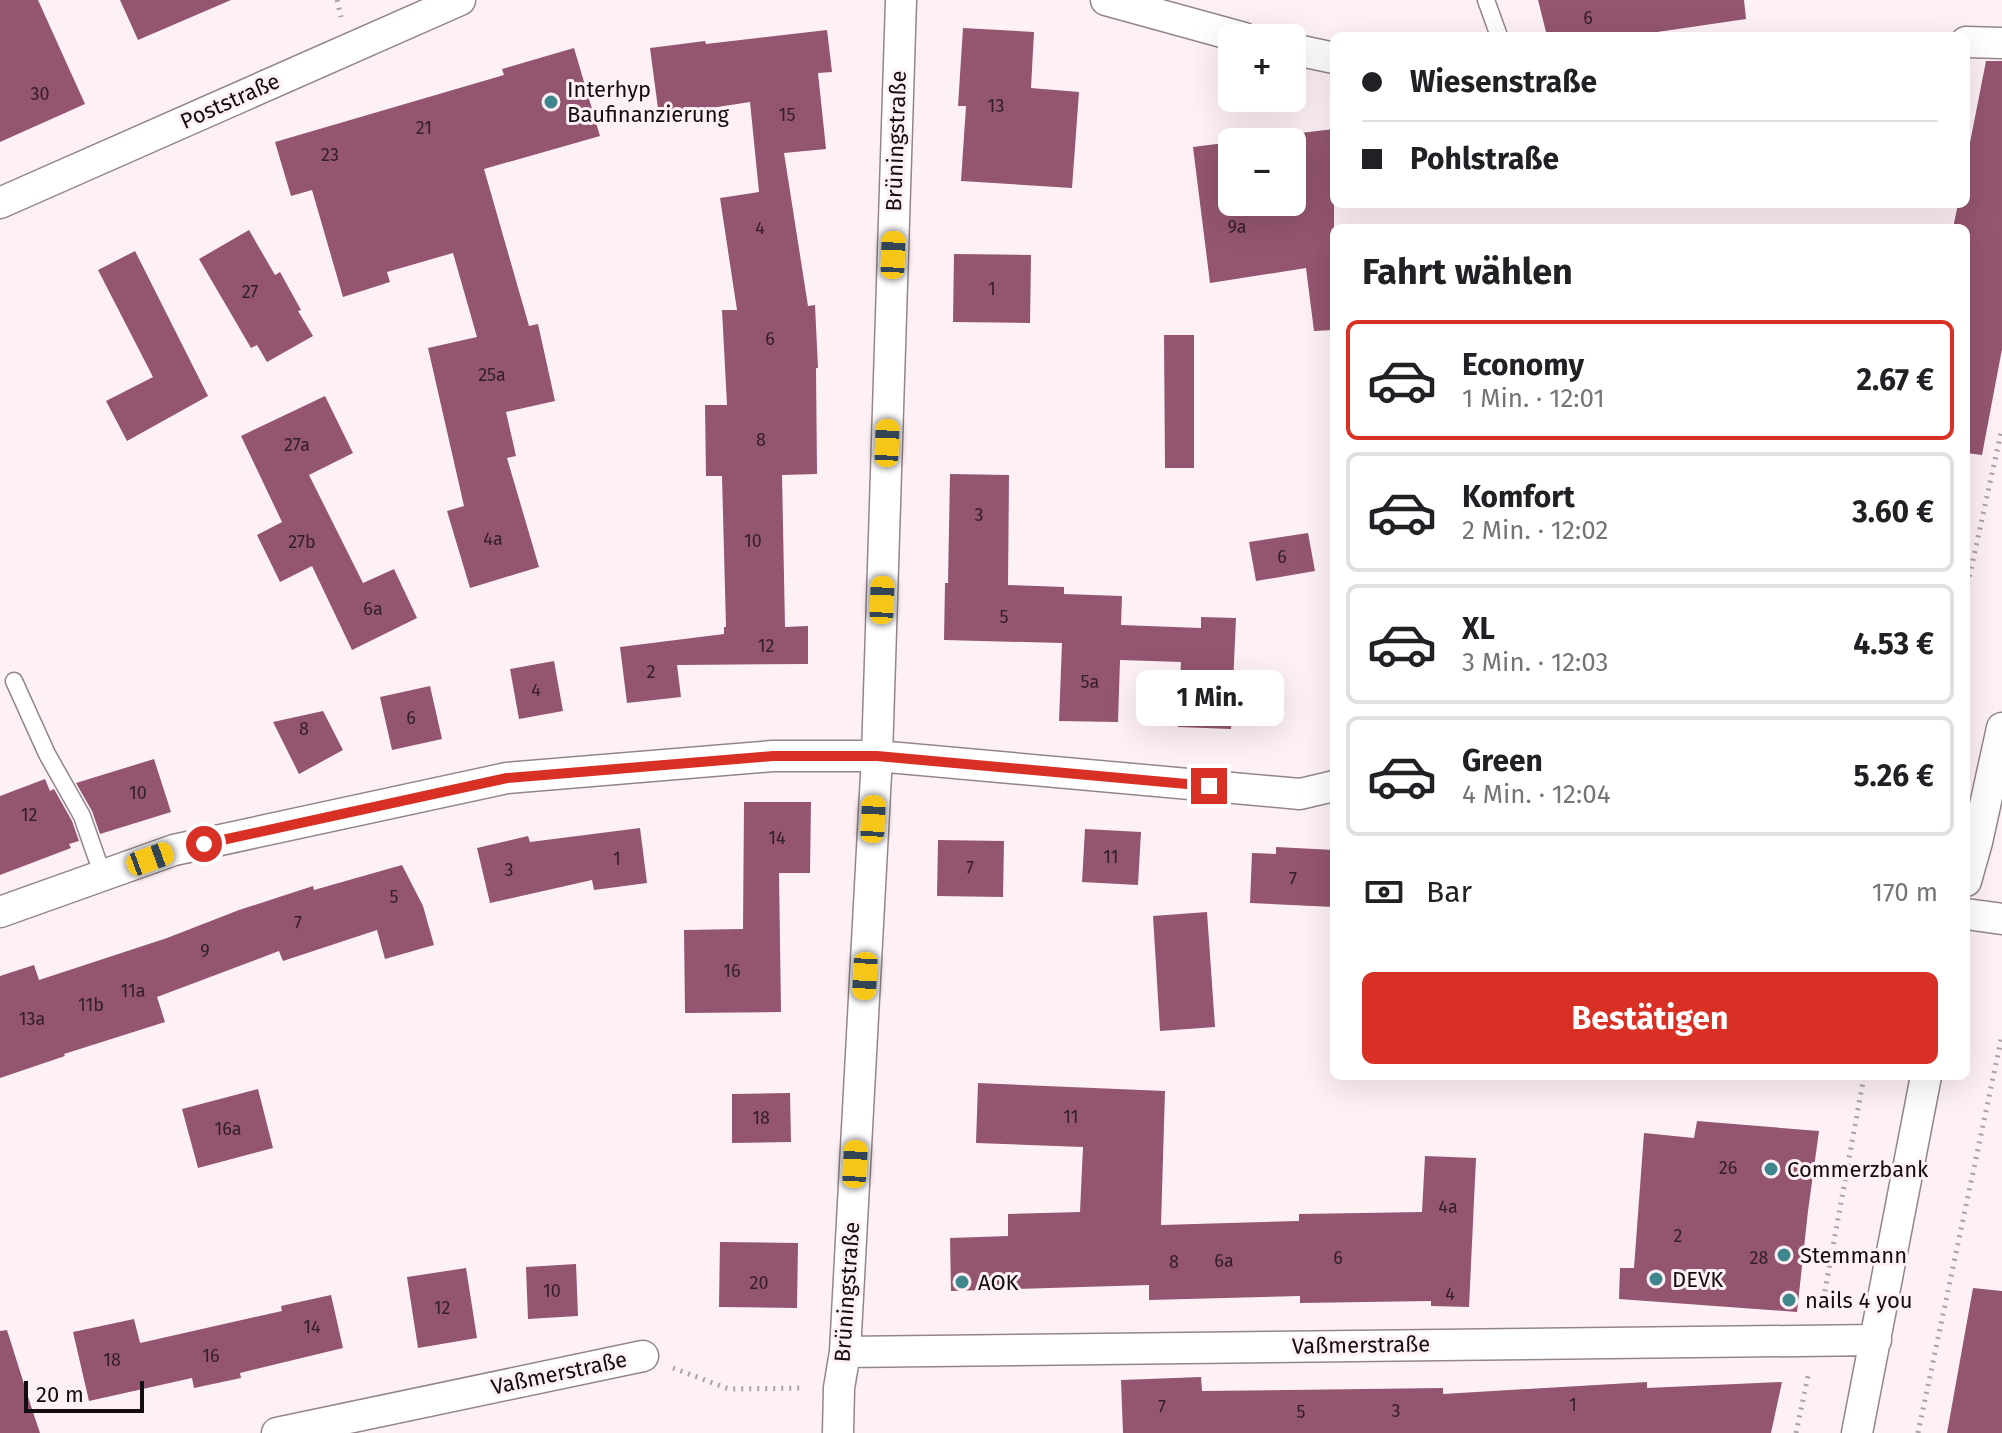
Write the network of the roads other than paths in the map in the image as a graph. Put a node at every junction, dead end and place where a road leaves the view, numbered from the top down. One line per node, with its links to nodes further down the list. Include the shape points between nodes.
1 (460, 0): 11 (street, Poststraße)
2 (901, 0): 14 (street, Brüningstraße)
3 (1106, 0): 5 (street)
4 (1486, 0): 6 (lane)
5 (1218, 31)
6 (1498, 32)
7 (1970, 42): 8 (street)
8 (2002, 43)
9 (1306, 52): 10 (street)
10 (1330, 57)
11 (0, 203)
12 (14, 681): 17 (lane, via 82,816)
13 (2002, 728): 16 (street)
14 (877, 756): 15 (street, via 1300,794); 17 (street, via 773,756 507,778 174,850); 23 (street, Brüningstraße)
15 (1330, 787)
16 (1970, 867)
17 (103, 876): 18 (street)
18 (0, 912)
19 (1970, 915): 20 (street)
20 (2002, 919)
21 (1925, 1080): 22 (street)
22 (1876, 1340): 23 (street, Vaßmerstraße); 27 (street)
23 (845, 1352): 26 (street, Brüningstraße)
24 (643, 1356): 25 (street, Vaßmerstraße)
25 (277, 1433)
26 (838, 1433)
27 (1857, 1433)

